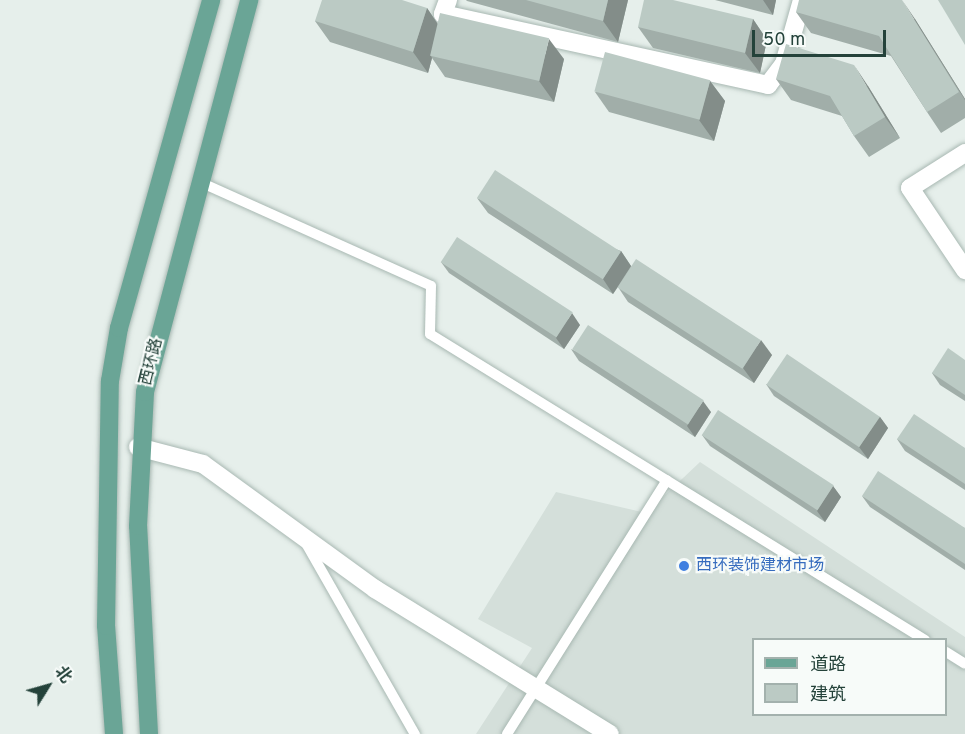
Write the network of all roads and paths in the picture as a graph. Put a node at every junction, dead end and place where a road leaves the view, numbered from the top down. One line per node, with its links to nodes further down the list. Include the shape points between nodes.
1 (211, 0): 15 (main road, via 119,328 110,381 106,626)
2 (249, 0): 6 (main road, 西环路)
3 (448, 0): 4 (street, via 443,14 768,85 784,64)
4 (802, 0)
5 (965, 153): 7 (street, via 910,188)
6 (200, 182): 8 (main road, 西环路, via 145,392); 9 (lane, via 431,286 430,334)
7 (965, 270)
8 (138, 447): 10 (street, via 203,464); 16 (main road, 西环路, via 141,627)
9 (667, 480): 11 (lane); 14 (lane)
10 (301, 534): 14 (street, via 375,589); 17 (lane)
11 (923, 638)
12 (947, 653): 13 (lane)
13 (965, 664)
14 (535, 688): 18 (lane); 19 (street)
15 (114, 734)
16 (149, 734)
17 (415, 734)
18 (507, 734)
19 (610, 734)

